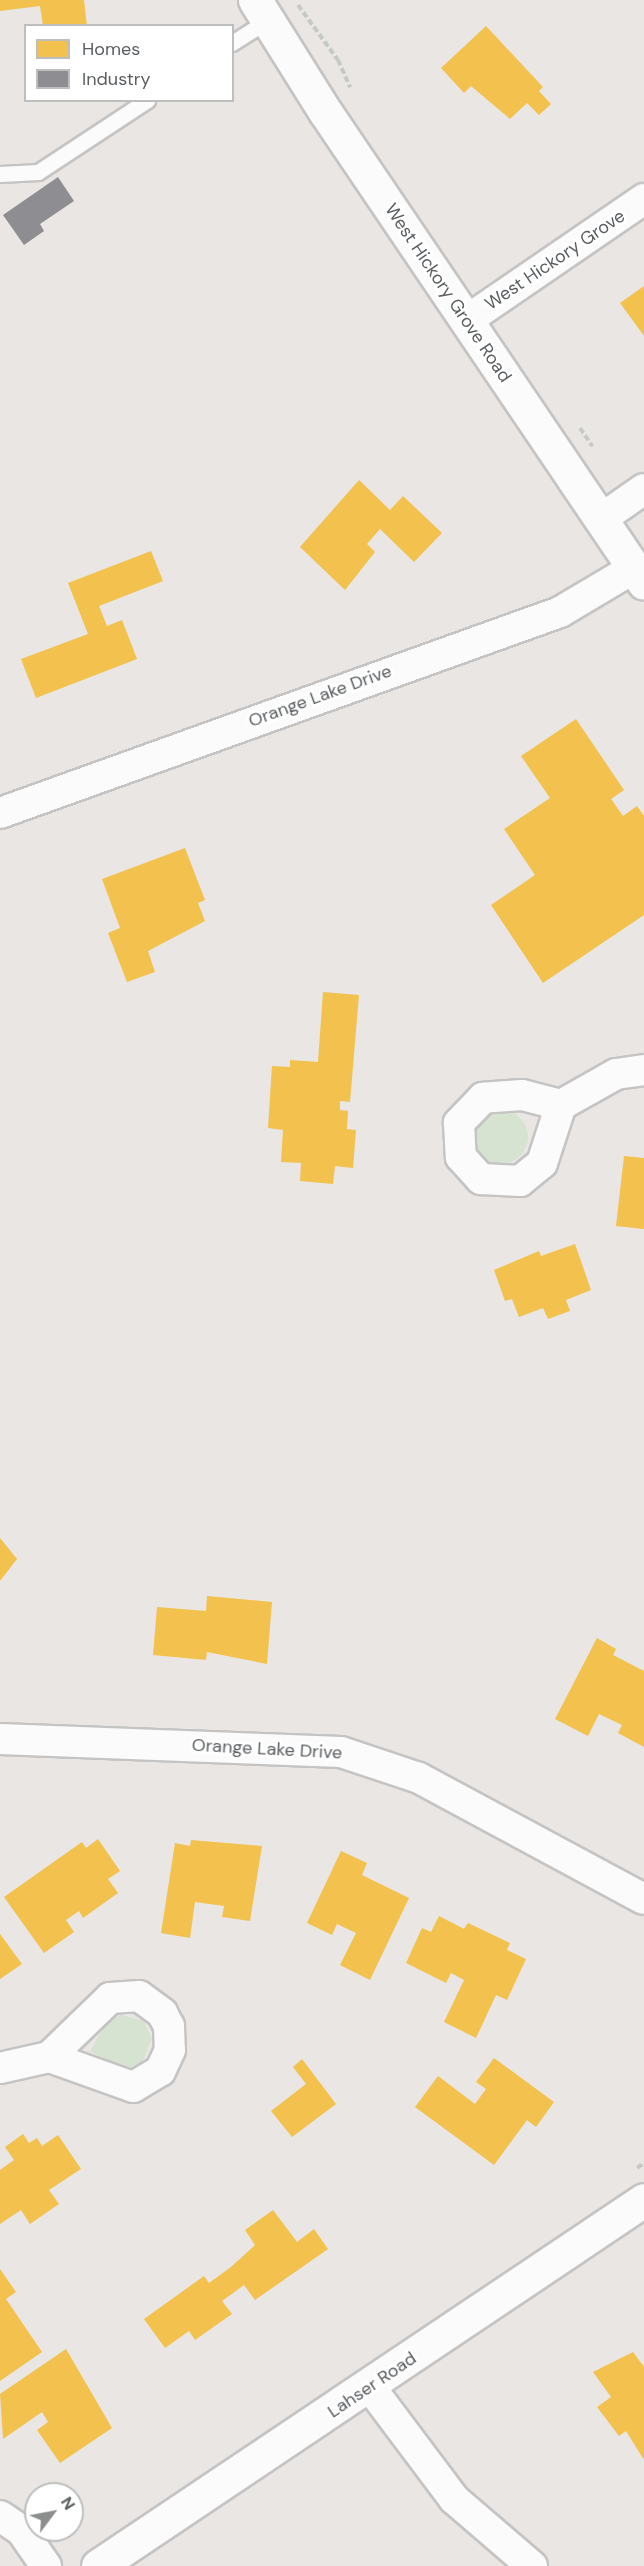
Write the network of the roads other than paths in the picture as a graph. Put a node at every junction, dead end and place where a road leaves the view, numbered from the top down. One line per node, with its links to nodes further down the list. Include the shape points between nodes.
1 (261, 10): 2 (lane); 6 (street, West Hickory Grove Road)
2 (234, 41)
3 (144, 102): 4 (lane, via 38,172)
4 (0, 174)
5 (644, 199): 6 (street, West Hickory Grove)
6 (466, 321): 8 (street, West Hickory Grove Road)
7 (644, 489): 8 (street)
8 (601, 519): 9 (street, West Hickory Grove Road)
9 (639, 575): 10 (street, Orange Lake Drive, via 560,612)
10 (0, 813)
11 (644, 1070): 12 (street, via 616,1074)
12 (561, 1105)
13 (0, 1739): 14 (street, Orange Lake Drive, via 341,1752 419,1778)
14 (644, 1899)
15 (49, 2057): 16 (street)
16 (0, 2068)
17 (644, 2200): 18 (street, Lahser Road)
18 (370, 2386): 21 (street, Lahser Road); 22 (street, via 454,2499)
19 (0, 2516): 20 (street, via 21,2530)
20 (46, 2566)
21 (98, 2566)
22 (532, 2566)

